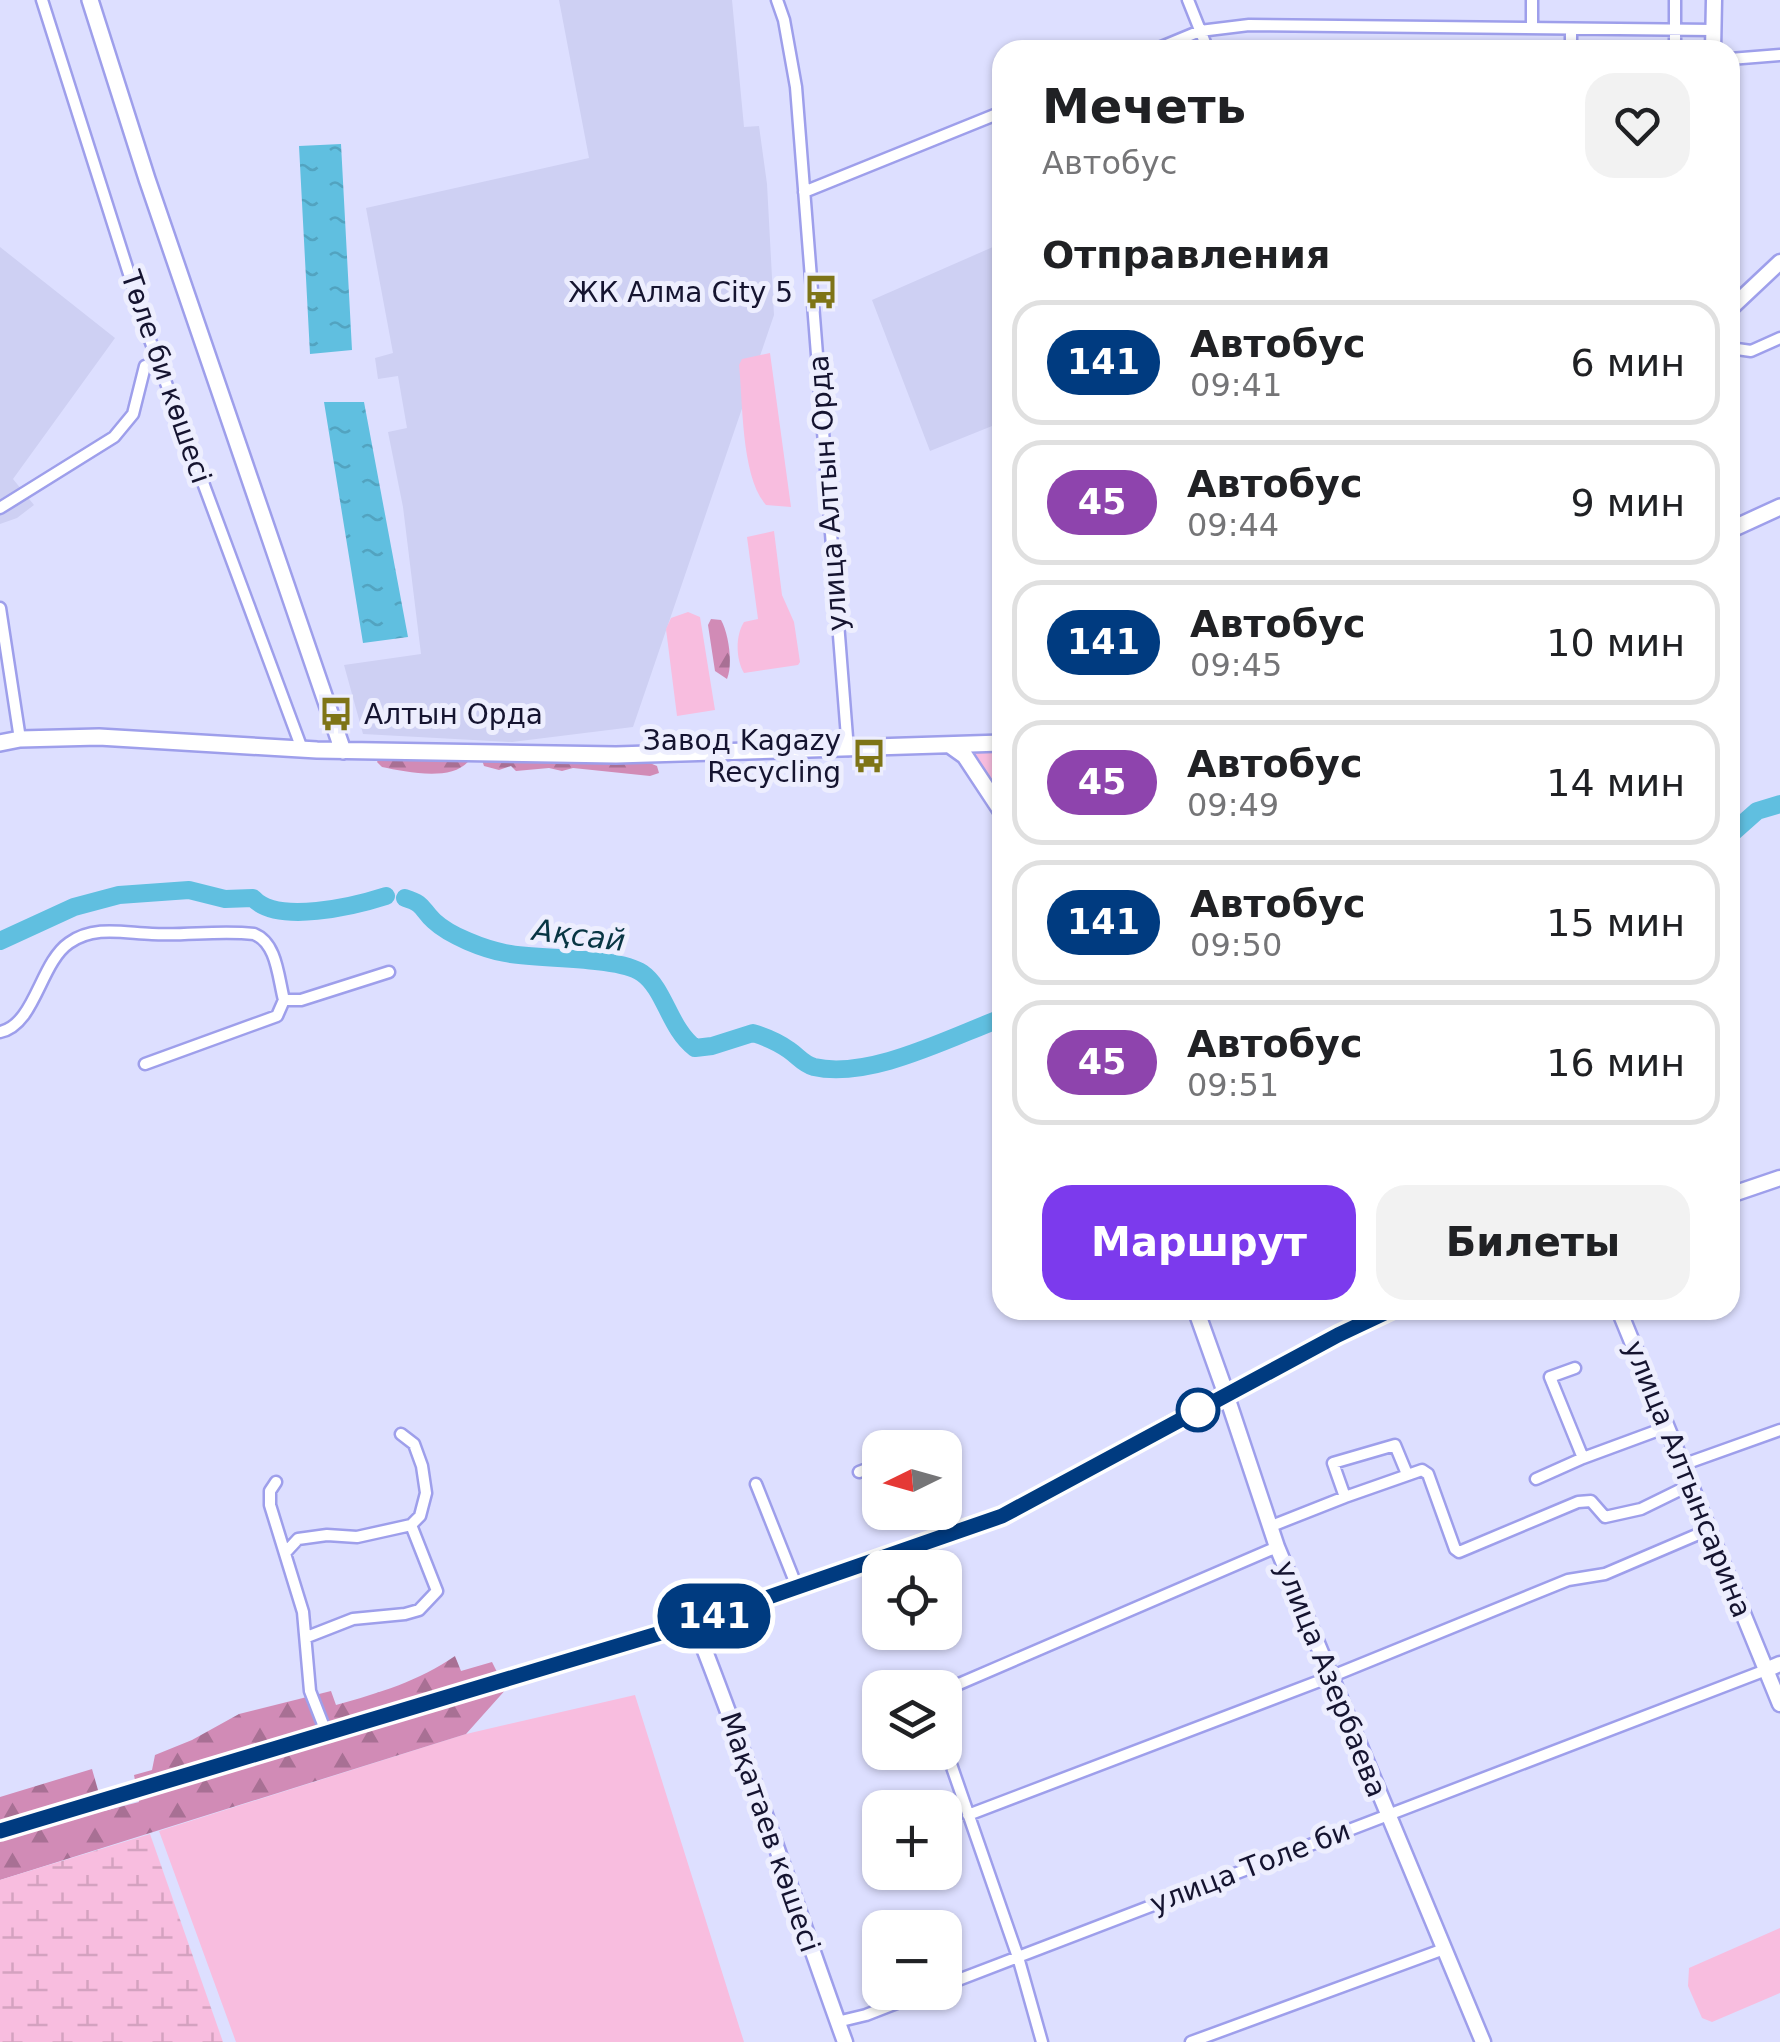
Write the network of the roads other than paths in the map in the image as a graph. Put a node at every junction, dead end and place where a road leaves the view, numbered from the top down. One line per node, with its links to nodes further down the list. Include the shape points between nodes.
1 (42, 0): 35 (street, Төле би көшесі, via 150,340)
2 (90, 0): 37 (main road, Төле би көшесі)
3 (777, 0): 21 (street, улица Алтын Орда, via 796,88)
4 (1188, 0): 10 (street)
5 (1532, 0): 8 (street)
6 (1675, 0): 11 (street)
7 (1714, 0): 12 (street)
8 (1532, 28): 9 (street); 10 (street)
9 (1571, 29): 11 (street); 15 (street)
10 (1200, 30): 13 (street); 14 (street)
11 (1675, 30): 12 (street); 16 (street)
12 (1714, 30): 17 (street)
13 (1177, 40)
14 (1204, 40)
15 (1571, 40)
16 (1675, 40)
17 (1714, 40)
18 (1780, 56): 19 (street)
19 (1740, 59)
20 (992, 116): 21 (street)
21 (804, 192): 36 (street, улица Алтын Орда)
22 (1780, 262): 23 (street)
23 (1740, 300)
24 (1780, 338): 25 (street)
25 (1740, 349)
26 (145, 366): 28 (street, via 133,414 114,438)
27 (1780, 507): 29 (main road)
28 (0, 508)
29 (1740, 525)
30 (0, 608): 31 (street)
31 (20, 739): 32 (main road); 35 (main road)
32 (0, 743)
33 (992, 744): 34 (main road)
34 (952, 746): 36 (main road); 38 (main road)
35 (302, 750): 37 (main road)
36 (848, 750): 37 (main road, via 616,756)
37 (343, 751)
38 (992, 797)
39 (390, 972): 40 (street)
40 (284, 1000): 41 (street, via 269,946 254,934 104,931 76,938 56,953 21,1018); 42 (street, via 277,1016)
41 (0, 1032)
42 (145, 1064)
43 (1780, 1178): 44 (street)
44 (1740, 1192)
45 (1200, 1320): 49 (main road, улица Азербаева)
46 (1364, 1320): 49 (street)
47 (1624, 1320): 50 (street, улица Алтынсарина)
48 (1574, 1368): 53 (street, via 1550,1377)
49 (1226, 1394): 62 (street, улица Азербаева); 65 (main road, via 1002,1516)
50 (1667, 1427): 53 (street); 54 (street, улица Алтынсарина)
51 (1780, 1430): 54 (street)
52 (402, 1434): 61 (street, via 414,1444 426,1492)
53 (1583, 1458): 56 (street)
54 (1682, 1464): 59 (street, улица Алтынсарина)
55 (1407, 1474): 59 (street, via 1428,1474 1459,1552 1578,1502 1592,1500 1605,1517 1642,1509); 60 (street); 60 (street, via 1395,1445 1332,1463)
56 (1536, 1478)
57 (276, 1482): 67 (street, via 270,1505)
58 (756, 1484): 68 (street)
59 (1690, 1485): 64 (street, улица Алтынсарина)
60 (1345, 1497): 62 (street)
61 (412, 1525): 67 (street, via 356,1538 298,1539); 70 (street, via 437,1591 418,1610 353,1619)
62 (1269, 1527): 66 (street, улица Азербаева)
63 (947, 1530): 65 (street)
64 (1708, 1530): 71 (street, улица Алтынсарина); 72 (street)
65 (948, 1534): 68 (main road)
66 (1277, 1547): 72 (street, улица Азербаева); 73 (street)
67 (286, 1552): 70 (street)
68 (797, 1587): 69 (main road)
69 (694, 1623): 75 (main road); 84 (street, Мақатаев көшесі)
70 (307, 1637): 75 (street, via 310,1691)
71 (1773, 1667): 74 (street, улица Алтынсарина); 78 (street, улица Толе би)
72 (1330, 1677): 77 (street); 78 (street, улица Азербаева)
73 (962, 1683)
74 (1780, 1704)
75 (326, 1732): 79 (main road)
76 (953, 1770): 77 (street)
77 (968, 1815): 81 (street)
78 (1386, 1815): 80 (street, улица Азербаева); 81 (street, улица Толе би)
79 (0, 1831)
80 (1444, 1949): 87 (street); 88 (street, улица Азербаева)
81 (1018, 1957): 82 (street, улица Толе би); 86 (street)
82 (962, 1978)
83 (879, 2010): 84 (street)
84 (837, 2022): 85 (street, Мақатаев көшесі)
85 (844, 2042)
86 (1042, 2042)
87 (1191, 2042)
88 (1483, 2042)

